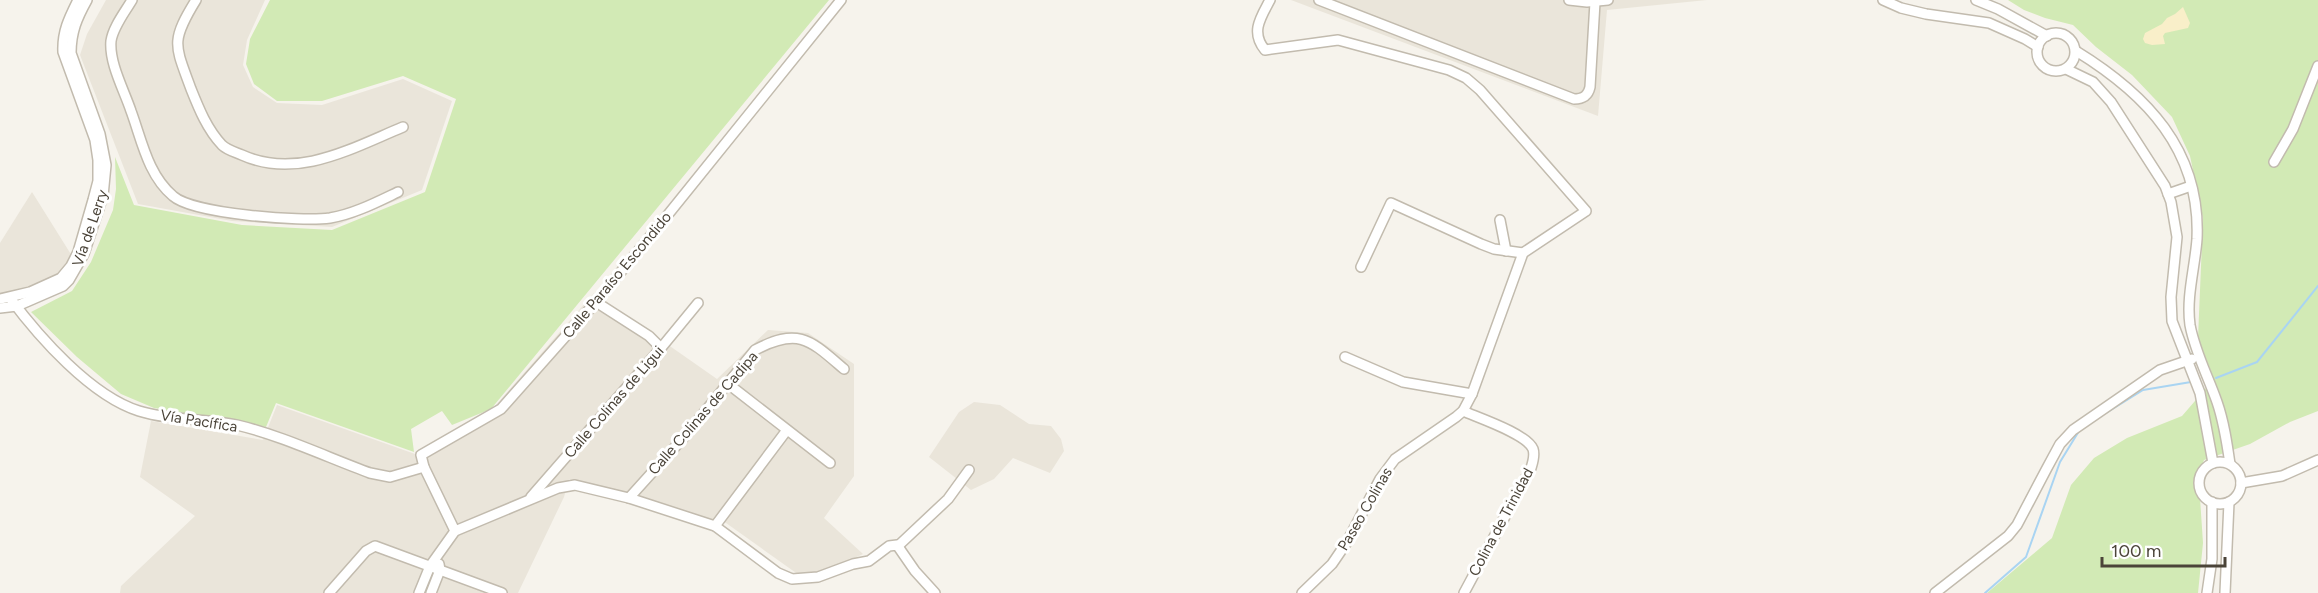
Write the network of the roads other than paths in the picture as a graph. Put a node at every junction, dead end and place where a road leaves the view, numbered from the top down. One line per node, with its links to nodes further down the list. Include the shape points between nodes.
1 (78, 0): 16 (street, Vía de Lerry, via 62,38)
2 (87, 0): 16 (street, Vía de Lerry, via 75,21)
3 (132, 0): 22 (street, via 111,40 116,69 147,160 174,198 211,211 312,219 349,213)
4 (196, 0): 19 (street, via 180,29 178,54 206,124 224,147 250,159 277,165 303,164)
5 (841, 0): 30 (street, Calle Paraíso Escondido)
6 (1270, 0): 26 (street, via 1256,33 1265,50 1338,40 1449,69 1480,90 1586,211)
7 (1318, 0): 12 (street, via 1574,99 1585,96 1590,87)
8 (1569, 0): 12 (street)
9 (1608, 0): 12 (street)
10 (1883, 0): 14 (street, via 1926,14 1989,23)
11 (1976, 0): 13 (street)
12 (1595, 2)
13 (2047, 36): 14 (street); 15 (street, via 2066,35)
14 (2038, 47): 18 (street, via 2042,65 2054,71)
15 (2076, 51): 18 (street); 21 (street, via 2112,74 2145,104 2174,140)
16 (67, 52): 29 (street, Vía de Lerry, via 95,140 98,181 71,266 61,278); 32 (street, Vía de Lerry, via 100,134 106,165 104,190 74,274 63,286)
17 (2318, 66): 20 (street, via 2293,129)
18 (2066, 69): 23 (street, via 2093,82 2111,102)
19 (403, 127)
20 (2274, 162)
21 (2191, 186): 23 (street); 36 (street, via 2197,237 2190,321)
22 (398, 192)
23 (2168, 194): 37 (street, via 2177,237 2172,321)
24 (1500, 220): 25 (street)
25 (1506, 251): 26 (street); 27 (street, via 1481,244 1391,203)
26 (1523, 253): 40 (street, Paseo Colinas)
27 (1361, 267)
28 (0, 298): 29 (street, Vía de Lerry)
29 (10, 298): 32 (street, Vía Pacífica)
30 (596, 302): 34 (street); 47 (street, Calle Paraíso Escondido, via 501,410 422,454)
31 (698, 303): 34 (street, Calle Colinas de Ligui)
32 (17, 306): 33 (street, Vía de Lerry); 47 (street, Vía Pacífica, via 56,352 108,396 137,410 237,425 390,477)
33 (0, 308)
34 (661, 348): 51 (street, Calle Colinas de Ligui)
35 (1345, 357): 40 (street, via 1403,382)
36 (2198, 357): 37 (street); 46 (street, via 2223,420)
37 (2187, 361): 45 (street, via 2200,393); 67 (street, via 2160,370 2073,430 2060,444 2008,536)
38 (844, 369): 39 (street, Calle Colinas de Cadipa, via 804,338 786,338 755,350)
39 (727, 383): 42 (street); 50 (street, Calle Colinas de Cadipa)
40 (1472, 394): 41 (street, Paseo Colinas)
41 (1463, 411): 65 (street, Paseo Colinas, via 1395,459 1332,564); 66 (street, Colina de Trinidad, via 1520,437 1533,450 1531,468)
42 (787, 430): 44 (street); 54 (street)
43 (2318, 460): 49 (street, via 2282,476)
44 (830, 463)
45 (2213, 463): 46 (street); 52 (street, via 2205,468 2199,482 2201,491)
46 (2230, 464): 49 (street, via 2239,472)
47 (424, 467): 55 (street)
48 (969, 470): 56 (street, via 948,499)
49 (2241, 483): 53 (street, via 2237,495)
50 (629, 498): 51 (street, via 575,485); 54 (street)
51 (529, 499): 55 (street)
52 (2212, 502): 53 (street); 68 (street)
53 (2229, 502): 69 (street)
54 (715, 526): 56 (street, via 792,579 818,578 869,561 893,544)
55 (455, 531): 57 (street)
56 (898, 546): 64 (street)
57 (438, 556): 58 (street); 59 (street)
58 (430, 566): 59 (street); 60 (street, via 375,546 366,551); 61 (street)
59 (440, 570): 62 (street); 63 (street)
60 (330, 593)
61 (419, 593)
62 (431, 593)
63 (502, 593)
64 (935, 593)
65 (1302, 593)
66 (1464, 593)
67 (1935, 593)
68 (2208, 593)
69 (2225, 593)

